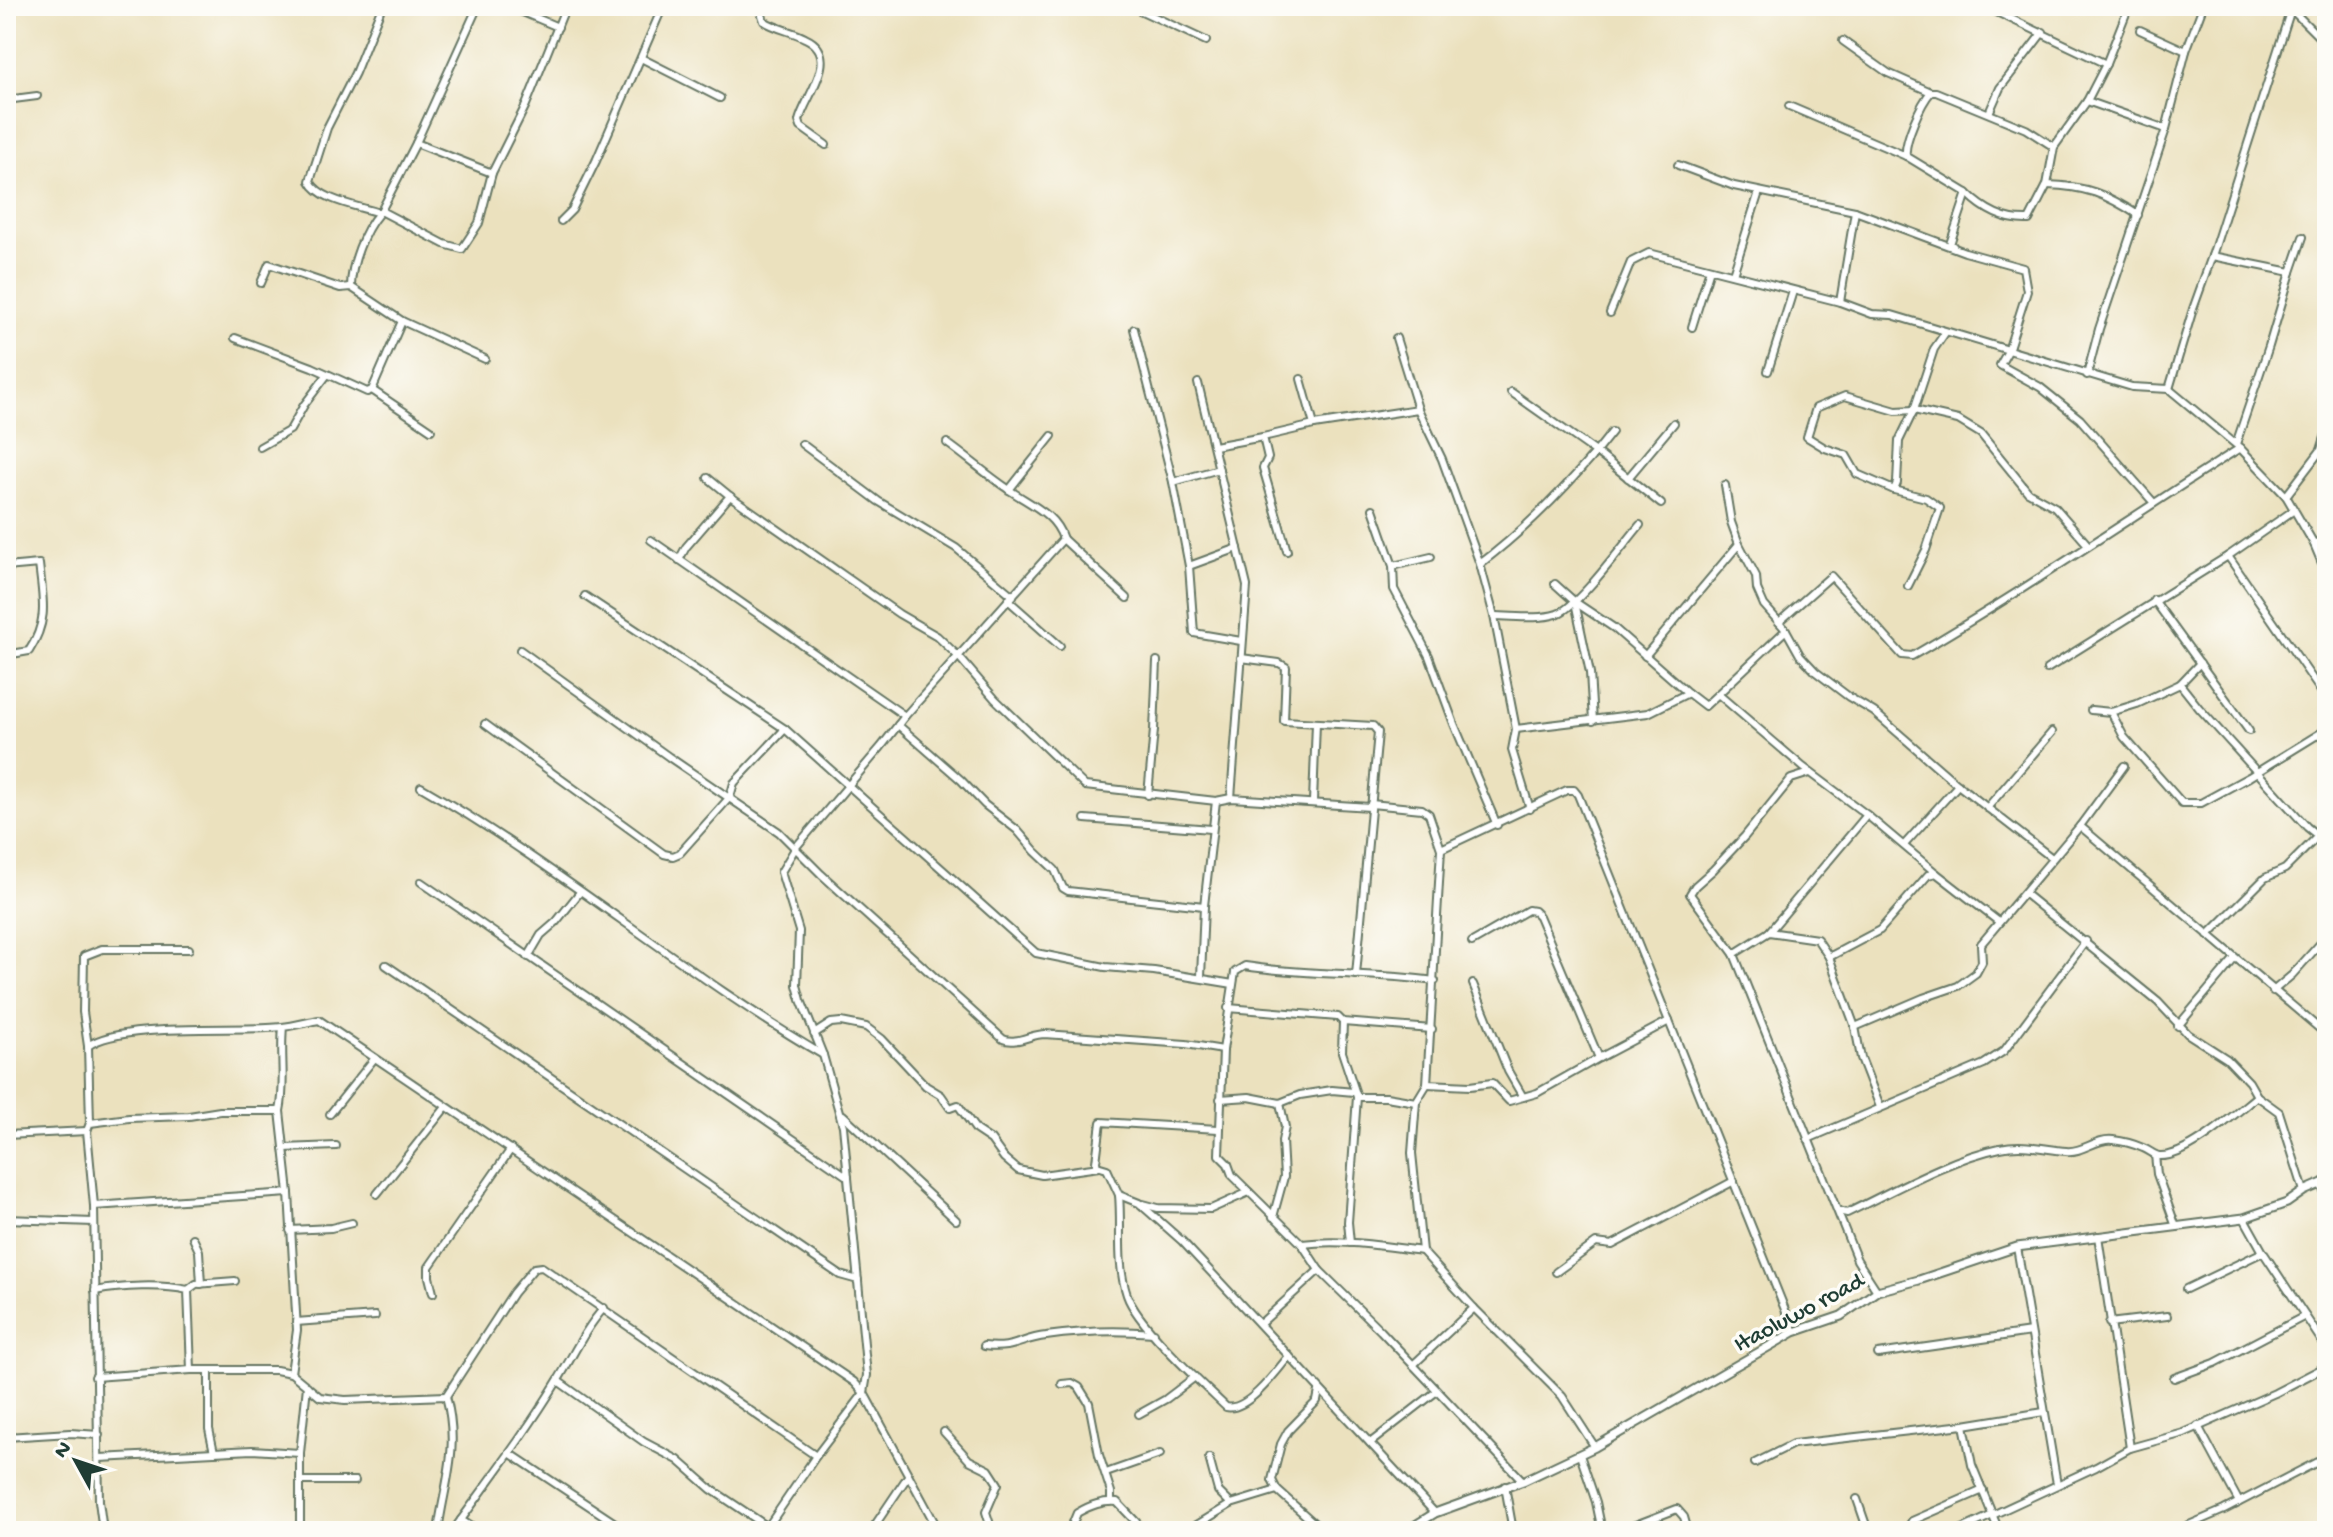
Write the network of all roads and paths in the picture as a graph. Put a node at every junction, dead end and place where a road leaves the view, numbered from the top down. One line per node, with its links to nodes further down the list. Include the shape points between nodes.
1 (382, 6): 39 (street, via 327,128 310,181 326,195)
2 (478, 6): 29 (street)
3 (508, 6): 12 (street)
4 (566, 6): 12 (street)
5 (663, 6): 19 (street)
6 (759, 6): 30 (street, via 764,21 819,47 818,81 799,121)
7 (1131, 6): 15 (street)
8 (1984, 6): 14 (street)
9 (2129, 6): 20 (street)
10 (2203, 6): 18 (street)
11 (2291, 7): 17 (street); 44 (street)
12 (558, 27): 34 (street)
13 (2140, 30): 18 (street)
14 (2043, 32): 20 (street); 27 (street, via 2000,88)
15 (1206, 41)
16 (1843, 41): 21 (street, via 1888,73)
17 (2327, 45)
18 (2186, 51): 28 (street)
19 (641, 58): 23 (street); 41 (street, via 572,210)
20 (2106, 64): 25 (street)
21 (1931, 92): 27 (street); 32 (street, via 1905,146)
22 (37, 96): 24 (street)
23 (720, 98)
24 (6, 100)
25 (2087, 101): 28 (street); 31 (street)
26 (1789, 106): 32 (street)
27 (1989, 113): 31 (street)
28 (2166, 129): 40 (street)
29 (416, 143): 34 (street); 39 (street)
30 (826, 145)
31 (2054, 147): 35 (street)
32 (1906, 156): 37 (street)
33 (1678, 165): 36 (street)
34 (492, 173): 39 (street, via 479,223 462,249)
35 (2047, 185): 37 (street, via 2029,220 1993,213); 40 (street, via 2095,190)
36 (1759, 192): 38 (street); 47 (street)
37 (1967, 193): 43 (street, via 1950,244)
38 (1855, 211): 43 (street); 51 (street)
39 (380, 212): 49 (street, via 360,250)
40 (2138, 215): 63 (street)
41 (561, 221)
42 (2303, 237): 46 (street)
43 (1965, 252): 59 (street, via 2023,268 2027,291)
44 (2212, 256): 46 (street); 66 (street)
45 (1710, 269): 47 (street); 52 (street, via 1649,253 1631,262); 54 (street)
46 (2291, 272): 81 (street)
47 (1733, 274): 50 (street)
48 (261, 283): 49 (street, via 269,264 318,282)
49 (351, 287): 53 (street)
50 (1793, 291): 51 (street); 61 (street)
51 (1840, 302): 56 (street)
52 (1610, 313)
53 (402, 321): 60 (street); 67 (street)
54 (1692, 327)
55 (1134, 329): 88 (street)
56 (1945, 333): 59 (street); 70 (street, via 1934,349)
57 (235, 338): 62 (street)
58 (1396, 338): 69 (street)
59 (2008, 351): 63 (street); 94 (street, via 2000,365 2040,387 2080,419)
60 (485, 359)
61 (1768, 371)
62 (327, 375): 67 (street); 82 (street, via 290,430)
63 (2087, 375): 66 (street, via 2132,387)
64 (1301, 379): 72 (street)
65 (1198, 383): 80 (street)
66 (2169, 389): 81 (street)
67 (372, 390): 73 (street)
68 (1511, 392): 84 (street)
69 (1418, 409): 72 (street); 110 (street)
70 (1914, 410): 91 (street, via 1899,441); 91 (street, via 1896,411 1845,396 1816,408 1807,437 1846,455 1857,474); 104 (street, via 1958,420 1981,434 2028,492 2055,507)
71 (1674, 423): 87 (street)
72 (1314, 425): 77 (street)
73 (431, 430)
74 (2327, 431): 83 (street)
75 (1612, 432): 84 (street)
76 (1052, 436): 90 (street)
77 (1263, 437): 80 (street); 106 (street, via 1268,458 1263,468)
78 (947, 443): 90 (street)
79 (802, 444): 118 (street, via 878,501 956,548)
80 (1214, 446): 85 (street)
81 (2238, 446): 93 (street); 94 (street)
82 (260, 447)
83 (2324, 449): 93 (street)
84 (1596, 452): 87 (street); 110 (street, via 1515,538)
85 (1219, 469): 88 (street); 105 (street)
86 (708, 478): 92 (street)
87 (1628, 478): 95 (street)
88 (1173, 482): 111 (street)
89 (1725, 485): 102 (street)
90 (1009, 490): 100 (street, via 1045,513)
91 (1894, 490): 116 (street, via 1926,498 1940,508)
92 (730, 496): 109 (street); 130 (street, via 937,636)
93 (2286, 496): 97 (street)
94 (2154, 503): 104 (street)
95 (1661, 504)
96 (1373, 509): 112 (street)
97 (2294, 510): 103 (street); 107 (street)
98 (1640, 525): 121 (street)
99 (2327, 538): 103 (street)
100 (1063, 539): 118 (street); 119 (street)
101 (651, 540): 109 (street)
102 (1739, 544): 123 (street, via 1764,605); 129 (street)
103 (2314, 544): 114 (street)
104 (2088, 545): 123 (street, via 1912,656 1902,655 1831,576)
105 (1238, 548): 111 (street); 125 (street, via 1247,586)
106 (1287, 551)
107 (2228, 556): 120 (street); 138 (street)
108 (1431, 557): 112 (street)
109 (679, 560): 141 (street)
110 (1480, 564): 122 (street)
111 (1189, 566): 125 (street, via 1194,633)
112 (1393, 566): 167 (street, via 1394,589 1429,656)
113 (6, 567): 128 (street, via 39,564 43,600 41,632 29,651)
114 (2327, 575)
115 (1555, 584): 121 (street)
116 (1908, 586)
117 (585, 596): 146 (street)
118 (1010, 598): 126 (street); 130 (street)
119 (1127, 598)
120 (2154, 600): 133 (street); 134 (street)
121 (1575, 602): 122 (street, via 1559,613); 129 (street); 142 (street, via 1590,673)
122 (1494, 616): 147 (street)
123 (1779, 622): 124 (street)
124 (1786, 630): 137 (street); 155 (street, via 1816,672 1874,712)
125 (1241, 641): 131 (street)
126 (1060, 646)
127 (520, 650): 158 (street)
128 (6, 655)
129 (1645, 656): 136 (street)
130 (959, 657): 141 (street); 157 (street, via 1085,786)
131 (1241, 658): 143 (street, via 1283,664 1284,721); 159 (street)
132 (1157, 661): 157 (street)
133 (2200, 663): 135 (street); 149 (street)
134 (2047, 669)
135 (2180, 684): 140 (street); 152 (street)
136 (1688, 693): 137 (street, via 1705,706); 142 (street, via 1648,713)
137 (1718, 694): 153 (street)
138 (2327, 700)
139 (2091, 710): 140 (street)
140 (2111, 712): 152 (street, via 2124,737 2182,803 2201,803)
141 (905, 716): 145 (street)
142 (1593, 721): 147 (street)
143 (1316, 723): 161 (street); 162 (street, via 1377,728)
144 (485, 724): 158 (street, via 669,856 680,853)
145 (898, 725): 154 (street); 181 (street, via 1017,830 1068,891)
146 (785, 729): 154 (street); 158 (street, via 734,783)
147 (1516, 729): 164 (street, via 1512,750)
148 (2327, 729): 152 (street)
149 (2249, 731)
150 (2052, 732): 163 (street)
151 (2124, 766): 168 (street)
152 (2257, 771): 171 (street)
153 (1811, 773): 165 (street); 189 (street, via 1791,779 1690,894)
154 (848, 783): 174 (street); 195 (street, via 1036,953)
155 (1958, 785): 163 (street); 173 (street)
156 (421, 787): 179 (street)
157 (1148, 795): 160 (street)
158 (730, 797): 174 (street)
159 (1231, 798): 160 (street); 161 (street)
160 (1216, 801): 170 (street)
161 (1313, 802): 162 (street)
162 (1370, 806): 175 (street, via 1422,809 1429,814); 194 (street)
163 (1987, 808): 176 (street)
164 (1530, 809): 167 (street); 201 (street, via 1567,790 1578,795)
165 (1867, 815): 173 (street); 183 (street)
166 (1085, 819): 170 (street)
167 (1497, 825): 175 (street)
168 (2080, 826): 176 (street); 184 (street)
169 (2327, 827): 171 (street)
170 (1211, 829): 181 (street)
171 (2319, 835): 172 (street); 184 (street, via 2285,869 2265,878)
172 (2327, 843)
173 (1904, 845): 177 (street)
174 (796, 847): 207 (street, via 781,872 799,931 797,985); 210 (street, via 1003,1039 1045,1034)
175 (1441, 849): 196 (street)
176 (2052, 858): 180 (street)
177 (1936, 873): 182 (street); 191 (street, via 1928,875 1880,930)
178 (421, 882): 190 (street)
179 (580, 892): 190 (street); 211 (street)
180 (2025, 894): 182 (street); 186 (street)
181 (1204, 906): 195 (street)
182 (1999, 922): 205 (street, via 1981,944 1982,962 1976,973 1958,986)
183 (1769, 932): 189 (street); 191 (street, via 1817,939)
184 (2208, 935): 192 (street)
185 (2327, 936): 199 (street)
186 (2086, 941): 203 (street, via 2158,1002); 222 (street, via 2004,1051)
187 (1472, 942): 212 (street, via 1511,918 1534,911)
188 (189, 949): 209 (street, via 102,949 84,956)
189 (1734, 954): 229 (street)
190 (528, 957): 235 (street)
191 (1829, 957): 205 (street)
192 (2235, 958): 199 (street); 203 (street)
193 (386, 965): 264 (street, via 840,1275)
194 (1356, 975): 196 (street); 197 (street, via 1245,966 1235,972)
195 (1201, 977): 197 (street)
196 (1435, 981): 206 (street)
197 (1233, 984): 200 (street)
198 (1473, 984): 217 (street)
199 (2273, 991): 208 (street)
200 (1228, 1008): 202 (street, via 1338,1017); 210 (street)
201 (1669, 1021): 212 (street); 236 (street)
202 (1343, 1022): 206 (street); 215 (street, via 1342,1052)
203 (2178, 1026): 216 (street, via 2227,1059)
204 (283, 1027): 209 (street, via 134,1033); 213 (street, via 319,1020); 223 (street)
205 (1855, 1027): 222 (street)
206 (1432, 1029): 214 (street)
207 (814, 1034): 211 (street); 234 (street, via 841,1022 876,1034 950,1108 958,1105 1018,1170 1042,1175)
208 (2327, 1035)
209 (88, 1046): 226 (street)
210 (1223, 1050): 218 (street)
211 (823, 1055): 224 (street)
212 (1599, 1058): 217 (street)
213 (374, 1059): 221 (street); 225 (street)
214 (1427, 1084): 217 (street, via 1492,1083 1509,1101); 219 (street)
215 (1356, 1094): 219 (street); 220 (street, via 1332,1090); 257 (street)
216 (2257, 1096): 233 (street, via 2182,1150); 238 (street, via 2279,1112)
217 (1523, 1097)
218 (1220, 1099): 220 (street); 227 (street)
219 (1416, 1102): 260 (street, via 1412,1153)
220 (1280, 1103): 247 (street, via 1284,1177)
221 (446, 1107): 232 (street); 241 (street)
222 (1880, 1107): 229 (street)
223 (280, 1111): 226 (street, via 220,1111); 231 (street)
224 (841, 1112): 235 (street); 250 (street)
225 (330, 1114)
226 (89, 1127): 228 (street); 245 (street)
227 (1218, 1129): 234 (street, via 1101,1122); 239 (street, via 1219,1155)
228 (6, 1135)
229 (1808, 1139): 246 (street)
230 (336, 1146): 231 (street)
231 (284, 1148): 240 (street)
232 (511, 1149): 271 (street, via 429,1267); 300 (street)
233 (2155, 1155): 246 (street, via 2112,1140 2075,1151 2002,1147 1847,1213); 253 (street)
234 (1097, 1166): 242 (street, via 1107,1169)
235 (848, 1177): 264 (street)
236 (1734, 1181): 263 (street, via 1612,1245 1596,1243); 280 (street)
237 (2324, 1183): 238 (street, Itaoluwo road); 243 (street)
238 (2304, 1191): 248 (street, Itaoluwo road)
239 (1249, 1192): 244 (street, via 1211,1209); 247 (street)
240 (289, 1193): 245 (street); 254 (street)
241 (377, 1194)
242 (1119, 1195): 244 (street); 282 (street, via 1127,1296)
243 (2327, 1195)
244 (1139, 1203): 279 (street)
245 (94, 1206): 251 (street)
246 (1838, 1211): 270 (street, via 1857,1260)
247 (1273, 1217): 258 (street)
248 (2244, 1218): 253 (street, Itaoluwo road); 261 (street)
249 (6, 1219): 251 (street)
250 (956, 1220)
251 (94, 1222): 269 (street)
252 (352, 1223): 254 (street)
253 (2176, 1227): 255 (street, Itaoluwo road)
254 (290, 1230): 277 (street)
255 (2098, 1236): 259 (street, Itaoluwo road); 278 (street)
256 (193, 1238): 266 (street)
257 (1350, 1243): 258 (street); 260 (street)
258 (1302, 1244): 262 (street)
259 (2017, 1247): 270 (street, Itaoluwo road); 281 (street)
260 (1422, 1251): 273 (street)
261 (2263, 1252): 267 (street); 276 (street)
262 (1319, 1270): 279 (street); 287 (street)
263 (1556, 1272)
264 (858, 1280): 300 (street)
265 (235, 1281): 266 (street)
266 (201, 1284): 268 (street)
267 (2186, 1289)
268 (188, 1290): 269 (street); 289 (street)
269 (95, 1291): 292 (street)
270 (1877, 1291): 280 (street, Itaoluwo road, via 1841,1316)
271 (433, 1293)
272 (604, 1308): 295 (street); 301 (street, via 542,1267 534,1268); 319 (street)
273 (1474, 1308): 287 (street); 312 (street, via 1555,1388)
274 (375, 1316): 277 (street)
275 (2167, 1316): 278 (street)
276 (2305, 1316): 284 (street); 294 (street)
277 (296, 1322): 291 (street)
278 (2109, 1323): 313 (street)
279 (1260, 1324): 286 (street)
280 (1794, 1332): 312 (street, Itaoluwo road)
281 (2031, 1332): 285 (street); 304 (street)
282 (1154, 1333): 283 (street, via 1111,1330 1042,1336 1008,1348); 293 (street)
283 (984, 1346)
284 (2327, 1349)
285 (1878, 1354)
286 (1289, 1356): 293 (street, via 1268,1381 1233,1408); 298 (street)
287 (1413, 1365): 299 (street)
288 (2327, 1366): 307 (street)
289 (191, 1370): 290 (street); 292 (street)
290 (209, 1371): 291 (street); 314 (street)
291 (291, 1373): 297 (street)
292 (95, 1377): 309 (street)
293 (1195, 1377): 305 (street)
294 (2174, 1378)
295 (558, 1381): 316 (street); 342 (street, via 678,1460)
296 (1062, 1384): 324 (street, via 1079,1387 1089,1403)
297 (307, 1386): 302 (street); 303 (street)
298 (1319, 1391): 311 (street); 331 (street, via 1317,1401 1281,1444 1272,1480)
299 (1437, 1391): 311 (street); 328 (street)
300 (864, 1393): 319 (street); 325 (street)
301 (446, 1396): 302 (street); 347 (street, via 451,1473)
302 (320, 1397): 303 (street)
303 (307, 1402): 315 (street)
304 (2044, 1412): 306 (street); 329 (street)
305 (1139, 1414)
306 (1964, 1425): 323 (street, via 1793,1444); 332 (street)
307 (2198, 1426): 313 (street); 335 (street)
308 (944, 1432): 353 (street, via 998,1484 986,1512)
309 (99, 1435): 310 (street); 320 (street)
310 (6, 1437)
311 (1370, 1443): 338 (street)
312 (1595, 1447): 318 (street, Itaoluwo road)
313 (2130, 1448): 329 (street)
314 (214, 1452): 315 (street); 320 (street)
315 (300, 1453): 326 (street)
316 (511, 1454): 340 (street); 350 (street)
317 (1160, 1454): 324 (street)
318 (1580, 1455): 328 (street, Itaoluwo road); 359 (street)
319 (816, 1456): 342 (street)
320 (100, 1458): 345 (street)
321 (1209, 1458): 336 (street, via 1218,1491)
322 (2327, 1458): 335 (street)
323 (1755, 1463)
324 (1106, 1473): 334 (street)
325 (908, 1476): 351 (street); 352 (street)
326 (302, 1481): 327 (street); 346 (street)
327 (355, 1481)
328 (1523, 1481): 330 (street, Itaoluwo road)
329 (2057, 1484): 339 (street)
330 (1505, 1486): 338 (street, Itaoluwo road); 358 (street)
331 (1277, 1490): 336 (street); 356 (street)
332 (1983, 1490): 339 (street); 363 (street, via 1912,1521)
333 (1857, 1499): 362 (street)
334 (1111, 1501): 343 (street, via 1077,1513); 354 (street)
335 (2239, 1502): 366 (street)
336 (1231, 1504): 355 (street)
337 (6, 1505): 344 (street)
338 (1435, 1513): 341 (street, Itaoluwo road)
339 (1993, 1515): 364 (street); 365 (street)
340 (461, 1520): 348 (street); 349 (street)
341 (1420, 1528): 357 (street, Itaoluwo road)
342 (766, 1529)
343 (1070, 1530)
344 (8, 1531)
345 (103, 1531)
346 (300, 1531)
347 (438, 1531)
348 (453, 1531)
349 (478, 1531)
350 (627, 1531)
351 (871, 1531)
352 (939, 1531)
353 (992, 1531)
354 (1141, 1531)
355 (1187, 1531)
356 (1323, 1531)
357 (1406, 1531)
358 (1513, 1531)
359 (1602, 1531)
360 (1620, 1531): 361 (street, via 1677,1509)
361 (1688, 1531)
362 (1868, 1531)
363 (1906, 1531)
364 (1958, 1531)
365 (1999, 1531)
366 (2175, 1531)

